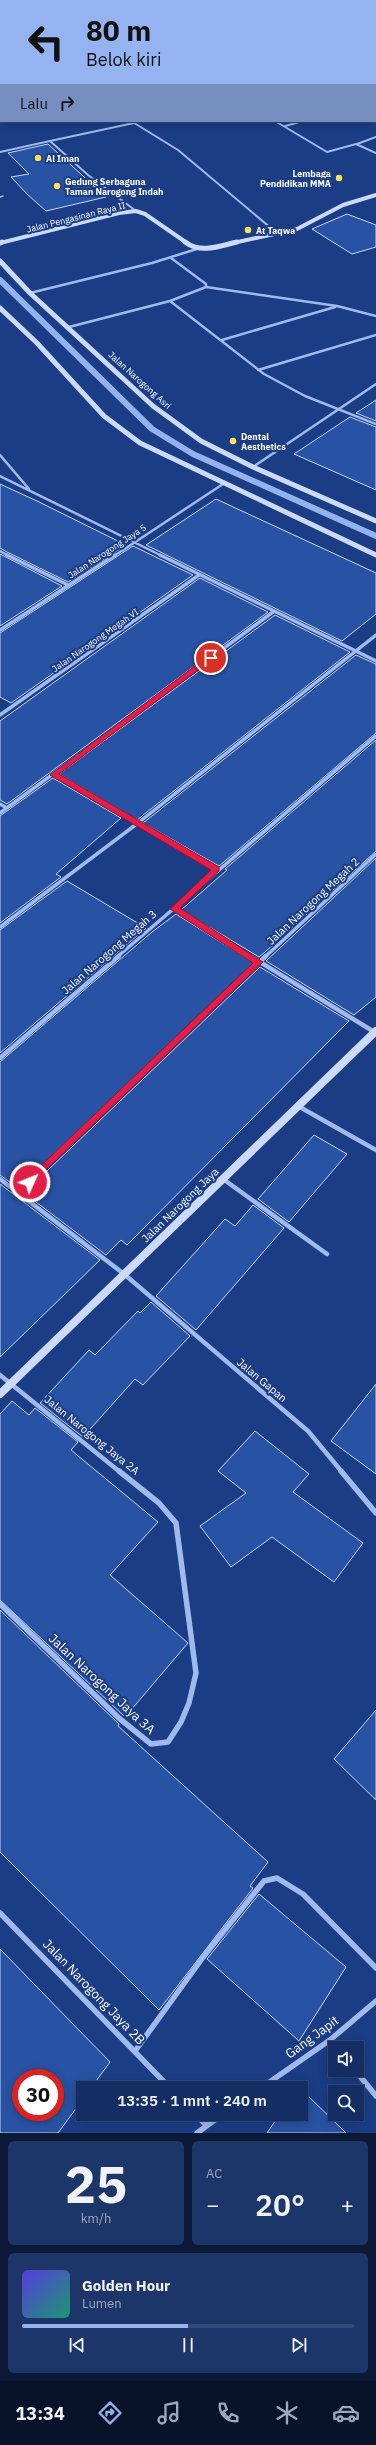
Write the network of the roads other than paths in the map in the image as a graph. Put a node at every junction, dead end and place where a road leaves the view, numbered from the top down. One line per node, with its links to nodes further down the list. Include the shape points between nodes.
1 (133, 122): 6 (street); 14 (street, via 178,150)
2 (277, 122): 4 (street)
3 (299, 122): 4 (street)
4 (285, 126): 7 (street, via 327,152)
5 (376, 137): 7 (street)
6 (50, 141): 8 (street); 13 (street, via 88,175)
7 (356, 144): 9 (street)
8 (0, 152)
9 (376, 153)
10 (376, 195): 14 (street, Jalan Pengasinan Raya II, via 343,205 297,229)
11 (3, 196): 12 (lane)
12 (0, 197)
13 (136, 211): 15 (street, Jalan Pengasinan Raya II); 16 (street, Jalan Pengasinan Raya II, via 145,214 192,247)
14 (278, 234): 16 (street, Jalan Pengasinan Raya II, via 208,249)
15 (0, 244)
16 (200, 248): 17 (street)
17 (171, 258): 19 (street, via 206,284); 20 (street)
18 (0, 261): 20 (street, Jalan Narogong Asri)
19 (206, 287): 21 (street); 22 (street)
20 (30, 293): 25 (street, Jalan Narogong Asri)
21 (170, 301): 25 (street); 27 (street)
22 (337, 306): 24 (street); 27 (street)
23 (0, 308): 35 (street, via 37,343 104,416 140,443)
24 (376, 316)
25 (69, 327): 33 (street, Jalan Narogong Asri, via 153,406 201,441)
26 (376, 335): 28 (street)
27 (222, 340): 28 (street)
28 (258, 370): 30 (street, via 305,396)
29 (376, 384): 30 (street)
30 (338, 409): 31 (street); 33 (street)
31 (376, 424)
32 (0, 454): 36 (street)
33 (253, 467): 37 (street, Jalan Narogong Asri)
34 (0, 476): 36 (street)
35 (223, 484): 38 (street, Jalan Narogong Jaya 5); 40 (street)
36 (31, 491): 38 (street)
37 (376, 521)
38 (132, 543): 41 (street); 42 (street, Jalan Narogong Jaya 5)
39 (0, 551): 42 (street)
40 (376, 555)
41 (199, 575): 43 (street); 48 (street, Jalan Narogong Megah VI)
42 (68, 585): 44 (street, Jalan Narogong Jaya 5)
43 (273, 612): 46 (street); 50 (street)
44 (0, 630)
45 (376, 635): 46 (street)
46 (354, 651): 47 (street); 54 (street)
47 (376, 661)
48 (0, 715)
49 (376, 736): 56 (street, Jalan Narogong Megah 3)
50 (54, 775): 52 (street); 54 (street)
51 (0, 804): 52 (street)
52 (7, 808): 53 (street)
53 (0, 813)
54 (138, 824): 56 (street); 58 (street)
55 (376, 854): 59 (street, Jalan Narogong Megah 2)
56 (216, 869): 57 (street, Jalan Narogong Megah 3)
57 (174, 909): 59 (street); 61 (street, Jalan Narogong Megah 3)
58 (0, 927)
59 (259, 962): 60 (street); 66 (street, Jalan Narogong Megah 2)
60 (376, 1032): 62 (street, Jalan Narogong Jaya)
61 (0, 1058)
62 (298, 1106): 63 (street); 65 (street, Jalan Narogong Jaya)
63 (376, 1150)
64 (0, 1179): 66 (street, Jalan Gapan)
65 (223, 1179): 67 (street); 68 (street, Jalan Narogong Jaya)
66 (19, 1192): 68 (street, Jalan Gapan)
67 (327, 1254)
68 (124, 1274): 70 (street, Jalan Narogong Jaya); 73 (street, Jalan Gapan, via 308,1431)
69 (0, 1375): 70 (street, Jalan Narogong Jaya 2A)
70 (11, 1384): 71 (street, Jalan Narogong Jaya); 72 (street, Jalan Narogong Jaya 2A)
71 (0, 1394)
72 (159, 1503): 74 (street, Jalan Narogong Jaya 3A, via 176,1523 196,1673 189,1703 168,1742 151,1744 120,1720)
73 (376, 1513)
74 (0, 1604)
75 (0, 1913): 79 (street, Jalan Narogong Jaya 2B)
76 (376, 1968): 79 (street, via 303,1894 277,1878 264,1881 204,1956)
77 (376, 2002): 78 (street, Gang Japit)
78 (330, 2040): 82 (street, Gang Japit)
79 (135, 2051): 81 (street, Jalan Narogong Jaya 2B)
80 (361, 2077): 83 (street)
81 (163, 2081)
82 (271, 2081)
83 (376, 2096)
84 (202, 2121): 86 (street)
85 (212, 2121): 86 (street)
86 (206, 2125): 87 (street)
87 (197, 2133)

